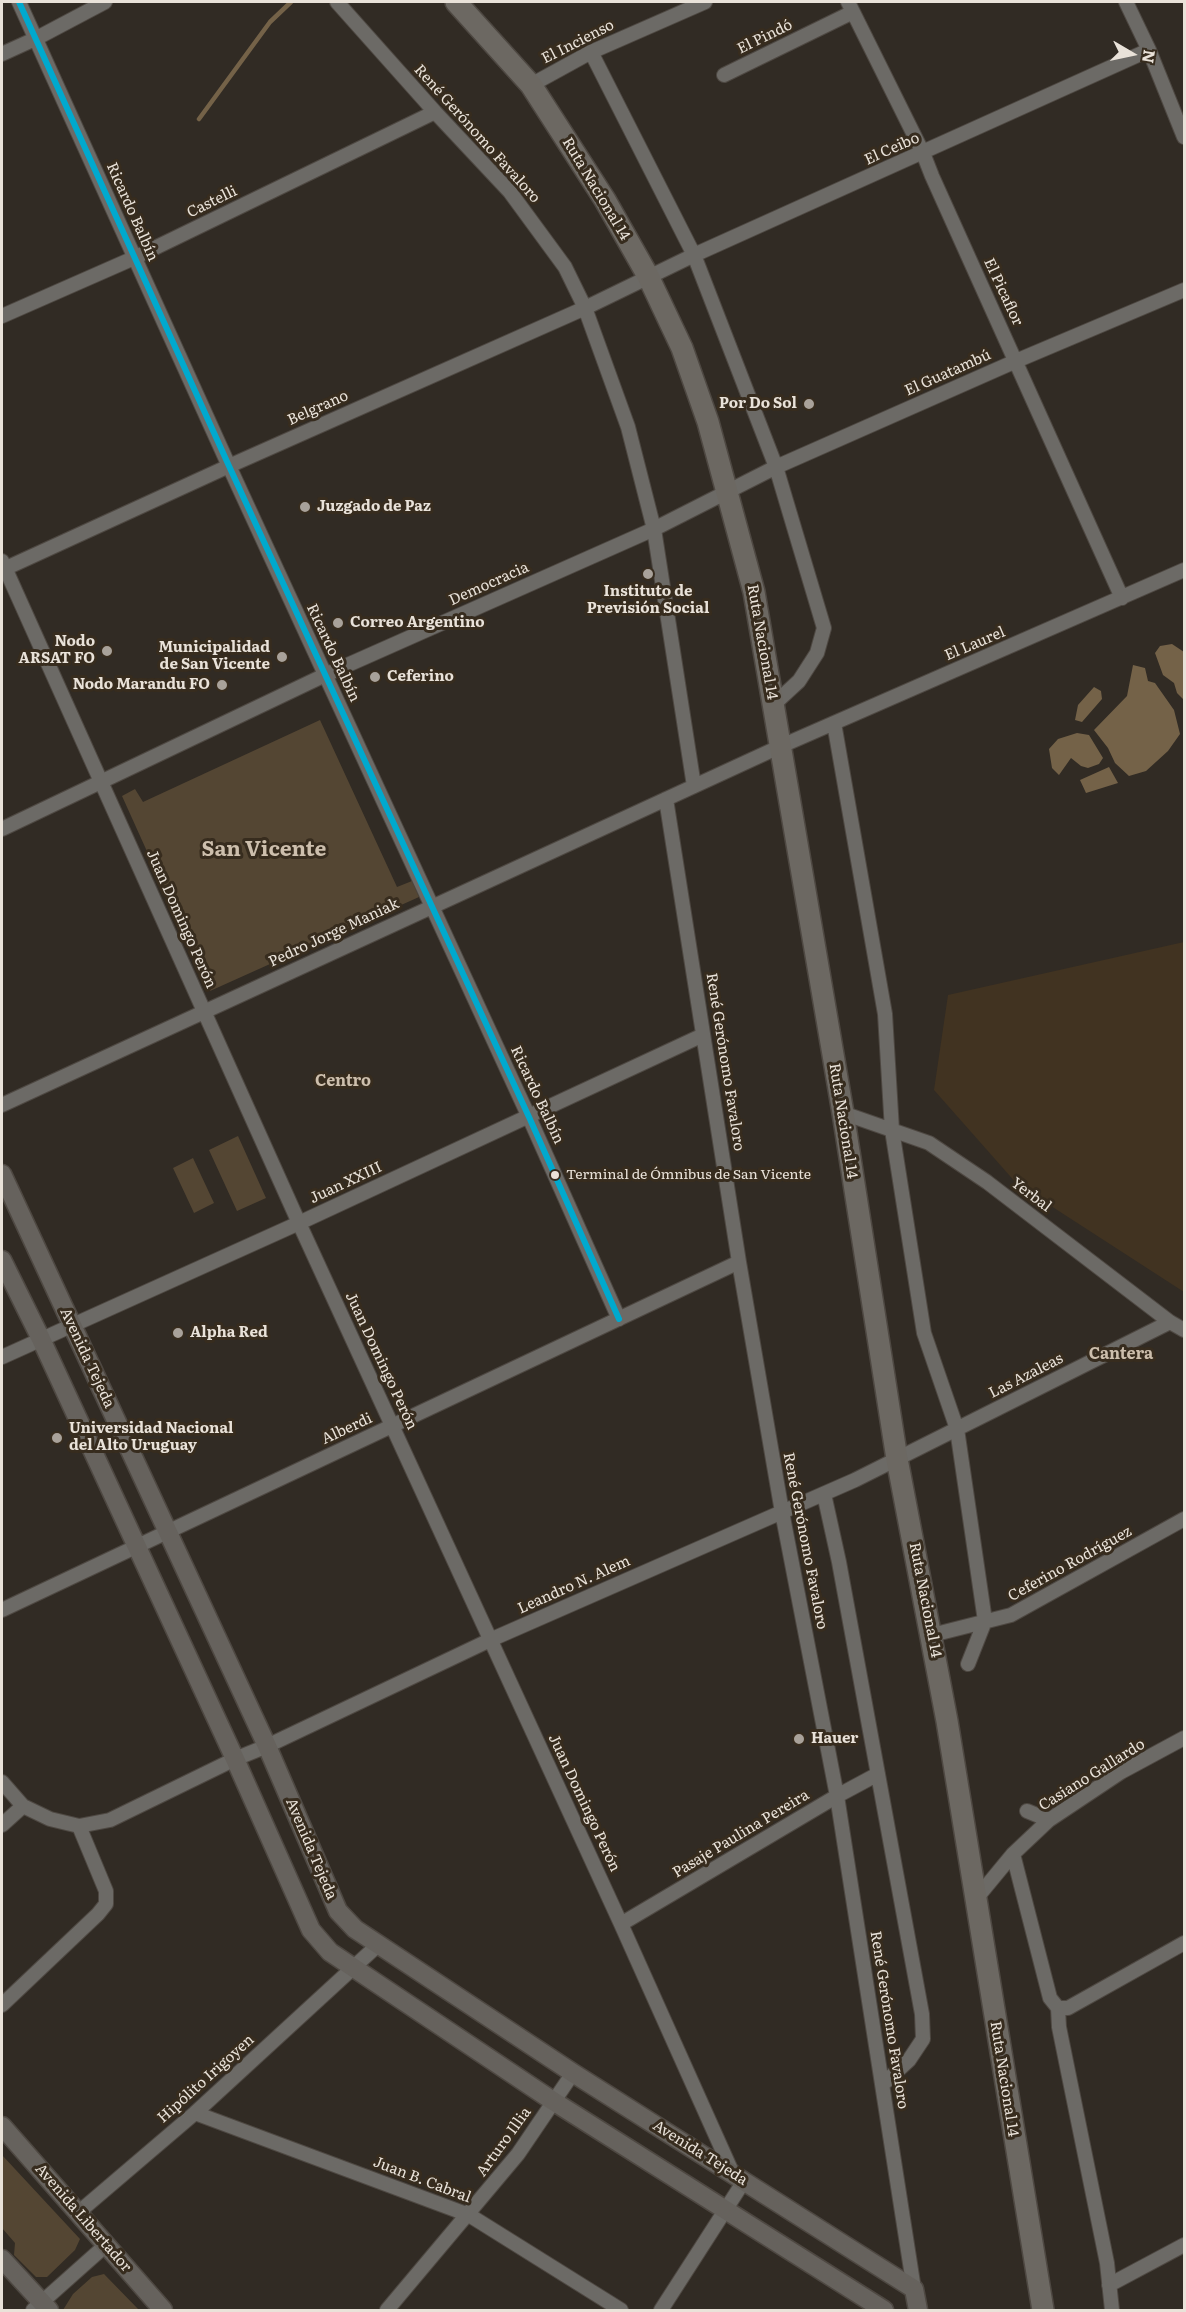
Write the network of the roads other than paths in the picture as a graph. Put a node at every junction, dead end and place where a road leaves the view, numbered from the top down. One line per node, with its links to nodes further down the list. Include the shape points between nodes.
1 (19, 2): 8 (street, Ricardo Balbín)
2 (105, 2): 8 (street)
3 (337, 2): 14 (street, René Gerónomo Favaloro)
4 (456, 2): 13 (highway, Ruta Nacional 14)
5 (705, 2): 10 (street, El Incienso)
6 (1126, 2): 9 (street)
7 (850, 7): 12 (street, El Pindó); 16 (street, El Picaflor)
8 (37, 38): 11 (street); 18 (street, Ricardo Balbín)
9 (1149, 50): 15 (street); 16 (street, El Ceibo)
10 (591, 52): 13 (street, El Incienso); 17 (street)
11 (2, 54)
12 (724, 75)
13 (531, 84): 19 (highway, Ruta Nacional 14)
14 (435, 112): 18 (street, Castelli); 21 (street, René Gerónomo Favaloro, via 510,192 565,267)
15 (1185, 137)
16 (923, 153): 17 (street, El Ceibo); 23 (street, El Picaflor)
17 (694, 255): 19 (street, El Ceibo); 25 (street)
18 (134, 258): 22 (street, Castelli); 24 (street, Ricardo Balbín)
19 (648, 276): 21 (street, Belgrano); 26 (highway, Ruta Nacional 14, via 682,348)
20 (1185, 290): 23 (street, El Guatambú)
21 (585, 308): 24 (street, Belgrano); 27 (street, René Gerónomo Favaloro, via 628,427)
22 (2, 316)
23 (1016, 361): 25 (street, El Guatambú); 30 (street, El Picaflor)
24 (229, 466): 28 (street, Belgrano); 31 (street, Ricardo Balbín)
25 (776, 467): 26 (street, El Guatambú); 32 (street, via 824,628 817,653 799,681)
26 (728, 492): 27 (street, Democracia); 32 (highway, Ruta Nacional 14, via 754,592)
27 (654, 530): 31 (street, Democracia); 36 (street, René Gerónomo Favaloro)
28 (3, 567): 35 (street, Juan Domingo Perón)
29 (1185, 570): 30 (street, El Laurel)
30 (1122, 598): 33 (street, El Laurel)
31 (325, 675): 35 (street, Democracia); 39 (street, Ricardo Balbín)
32 (773, 705): 34 (highway, Ruta Nacional 14)
33 (834, 723): 34 (street, El Laurel); 45 (street, via 885,1014)
34 (779, 747): 36 (street, Pedro Jorge Maniak); 43 (highway, Ruta Nacional 14)
35 (101, 783): 38 (street, Democracia); 40 (street, Juan Domingo Perón)
36 (694, 786): 37 (street, Pedro Jorge Maniak)
37 (666, 799): 39 (street, Pedro Jorge Maniak); 41 (street, René Gerónomo Favaloro)
38 (2, 829)
39 (432, 907): 40 (street, Pedro Jorge Maniak); 44 (street, Ricardo Balbín)
40 (205, 1011): 42 (street, Pedro Jorge Maniak); 47 (street, Juan Domingo Perón)
41 (703, 1035): 44 (street, Juan XXIII); 49 (street, René Gerónomo Favaloro)
42 (2, 1105)
43 (843, 1113): 45 (street, Yerbal); 58 (highway, Ruta Nacional 14)
44 (529, 1117): 47 (street, Juan XXIII); 50 (street, Ricardo Balbín)
45 (892, 1130): 51 (street, Yerbal, via 929,1143 987,1182); 57 (street, via 924,1333)
46 (4, 1187): 52 (main road, Avenida Tejeda)
47 (299, 1223): 52 (street, Juan XXIII); 56 (street, Juan Domingo Perón)
48 (2, 1260): 54 (main road)
49 (739, 1262): 50 (street, Alberdi); 60 (street, René Gerónomo Favaloro)
50 (619, 1319): 56 (street, Alberdi)
51 (1170, 1322): 53 (street, Yerbal); 57 (street, Las Azaleas)
52 (72, 1326): 54 (street, Juan XXIII); 62 (main road, Avenida Tejeda)
53 (1185, 1330)
54 (41, 1339): 55 (street, Juan XXIII); 63 (main road)
55 (2, 1357)
56 (393, 1426): 62 (street, Alberdi); 67 (street, Juan Domingo Perón)
57 (957, 1429): 58 (street, Las Azaleas); 65 (street)
58 (897, 1459): 59 (street, Leandro N. Alem); 66 (highway, Ruta Nacional 14)
59 (824, 1494): 60 (street, Leandro N. Alem); 72 (street)
60 (782, 1512): 67 (street, Leandro N. Alem); 74 (street, René Gerónomo Favaloro)
61 (1185, 1519): 65 (street, Ceferino Rodríguez, via 1011,1615)
62 (169, 1532): 63 (street, Alberdi); 70 (main road, Avenida Tejeda)
63 (136, 1547): 64 (street, Alberdi); 71 (main road)
64 (2, 1610)
65 (985, 1622): 66 (street, Ceferino Rodríguez); 68 (street)
66 (932, 1635): 81 (highway, Ruta Nacional 14)
67 (490, 1640): 70 (street, Leandro N. Alem); 82 (street, Juan Domingo Perón)
68 (968, 1664)
69 (1185, 1738): 77 (street, Casiano Gallardo, via 1121,1772)
70 (267, 1746): 71 (street, Leandro N. Alem); 84 (main road, Avenida Tejeda, via 338,1911 355,1929)
71 (235, 1759): 79 (street, via 110,1820); 85 (main road, via 311,1930 330,1952)
72 (878, 1774): 74 (street, Pasaje Paulina Pereira); 89 (street, via 922,2014 923,2039 909,2060)
73 (2, 1782): 75 (street)
74 (837, 1796): 82 (street, Pasaje Paulina Pereira); 89 (street, René Gerónomo Favaloro)
75 (23, 1806): 78 (street); 79 (street, via 50,1820)
76 (1027, 1810): 77 (street)
77 (1049, 1820): 80 (street, Casiano Gallardo)
78 (2, 1825)
79 (79, 1826): 86 (street, via 106,1891 106,1905)
80 (1013, 1854): 81 (street, Casiano Gallardo); 87 (street, via 1050,1998)
81 (975, 1900): 109 (highway, Ruta Nacional 14)
82 (621, 1924): 93 (street, Juan Domingo Perón)
83 (1185, 1943): 87 (street, via 1068,2008)
84 (378, 1944): 85 (street, Hipólito Irigoyen); 88 (main road, Avenida Tejeda)
85 (353, 1968): 90 (main road); 91 (street, Hipólito Irigoyen)
86 (2, 2005)
87 (1058, 2008): 100 (street)
88 (573, 2073): 90 (street, Arturo Illia); 93 (main road, Avenida Tejeda)
89 (883, 2084): 101 (street, René Gerónomo Favaloro)
90 (553, 2101): 94 (main road); 96 (street, Arturo Illia, via 518,2154)
91 (195, 2113): 95 (street, Hipólito Irigoyen); 96 (street, Juan B. Cabral)
92 (2, 2126): 95 (main road, Avenida Libertador)
93 (739, 2178): 94 (street); 101 (main road, Avenida Tejeda)
94 (726, 2211): 106 (street); 107 (main road)
95 (79, 2212): 97 (main road, Avenida Libertador)
96 (469, 2215): 104 (street, Arturo Illia); 105 (street, Juan B. Cabral)
97 (106, 2245): 102 (street); 103 (main road, Avenida Libertador)
98 (1185, 2245): 100 (street)
99 (2, 2259): 102 (main road)
100 (1109, 2285): 110 (street)
101 (914, 2289): 108 (main road)
102 (41, 2308)
103 (163, 2310)
104 (387, 2310)
105 (621, 2310)
106 (661, 2310)
107 (884, 2310)
108 (918, 2310)
109 (1043, 2310)
110 (1112, 2310)

